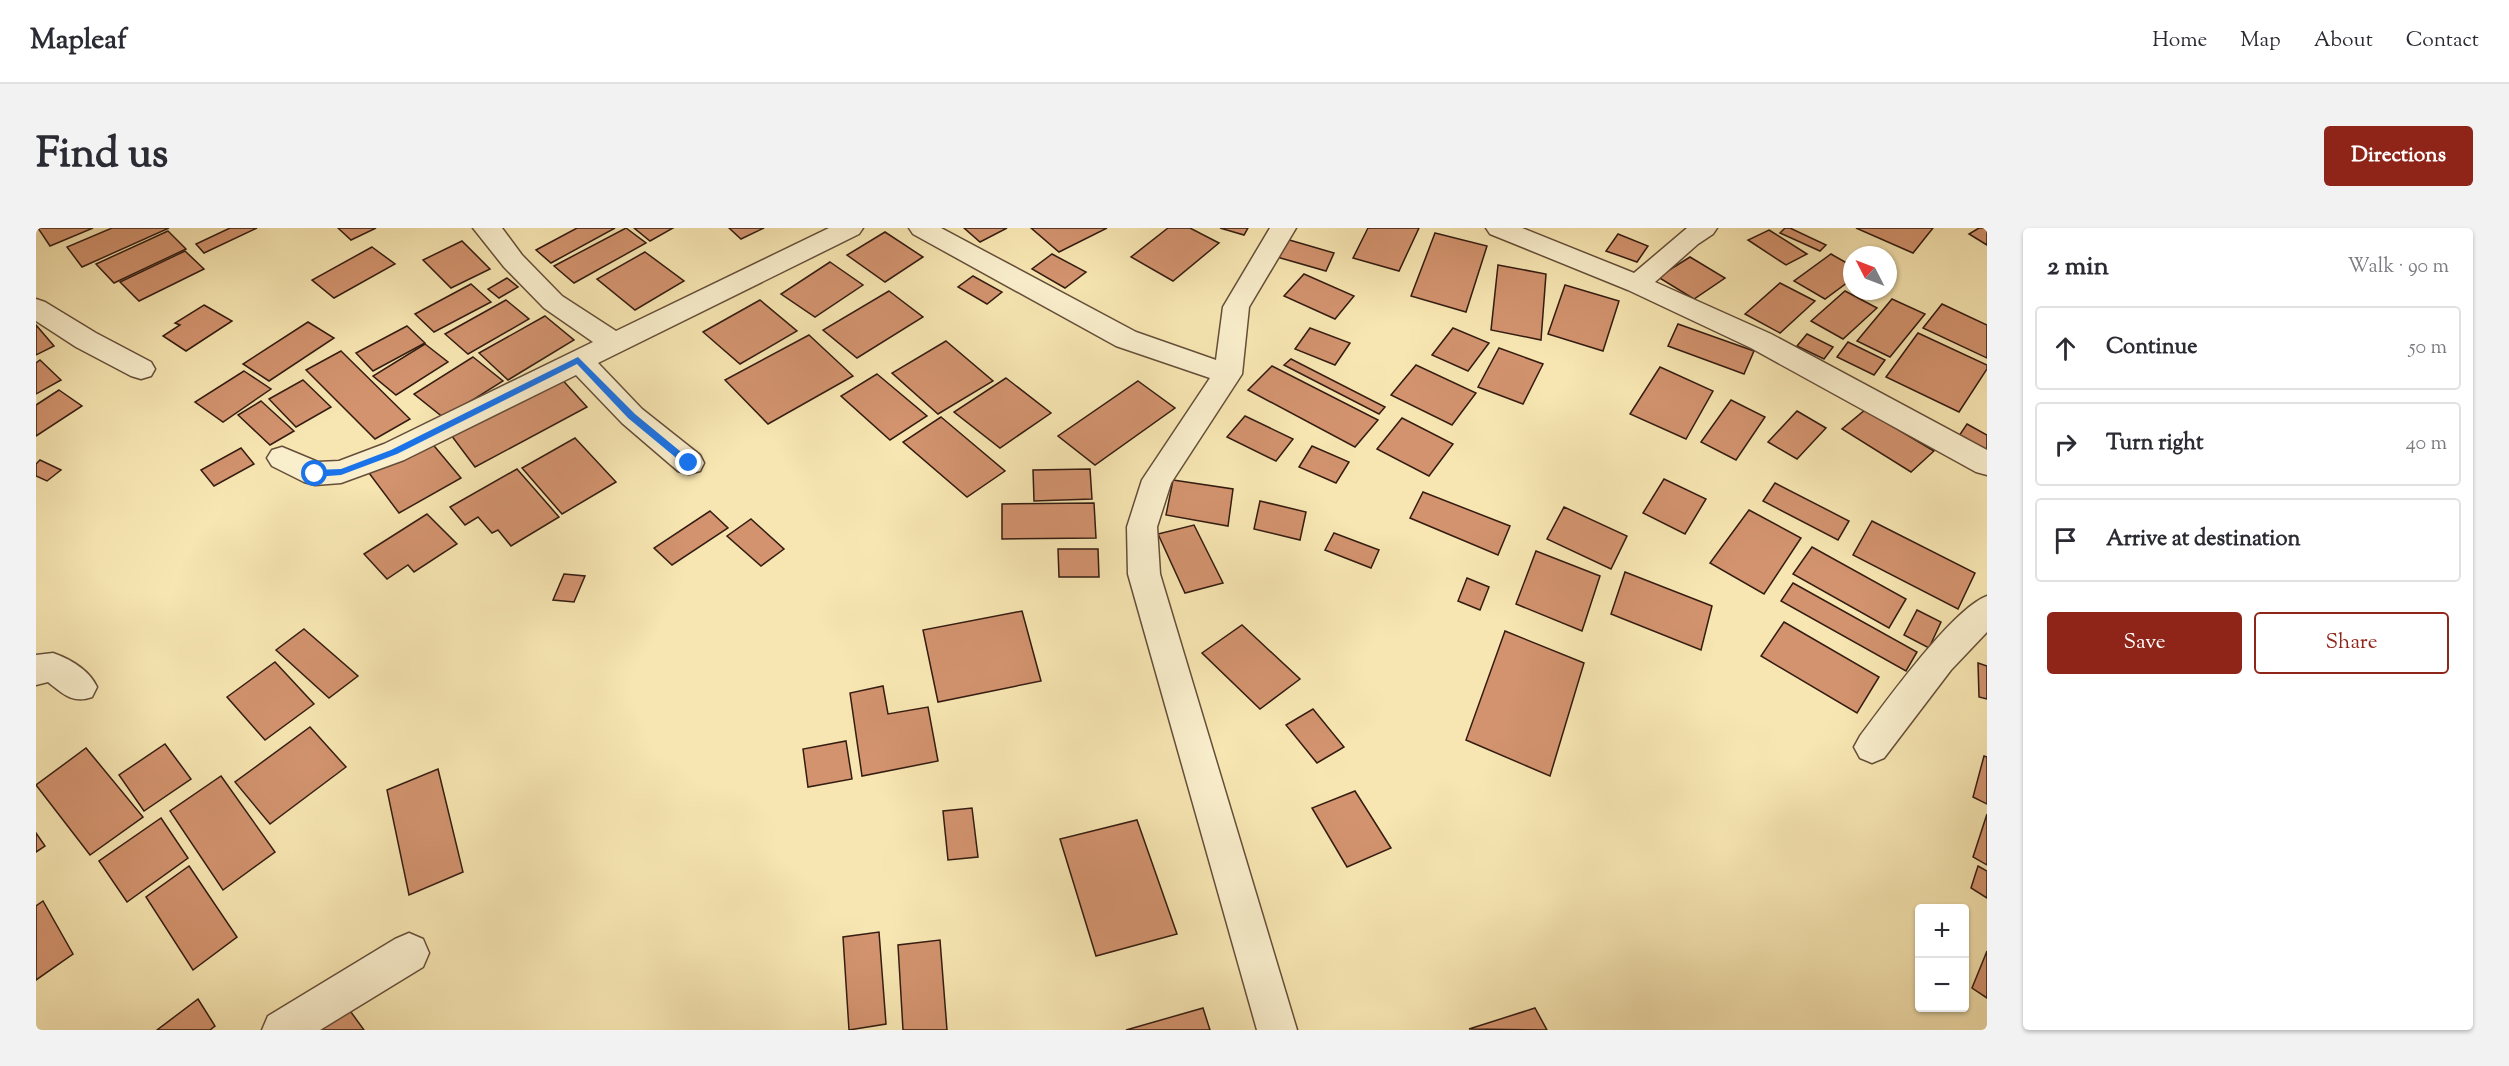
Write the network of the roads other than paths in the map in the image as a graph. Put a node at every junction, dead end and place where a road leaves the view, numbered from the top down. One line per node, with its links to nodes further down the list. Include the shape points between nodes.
1 (486, 228): 9 (street, via 553,302)
2 (850, 228): 9 (street)
3 (922, 228): 12 (street, via 1126,339)
4 (1283, 228): 12 (street, via 1236,307)
5 (1498, 228): 7 (street)
6 (1704, 228): 7 (street)
7 (1637, 284): 15 (street, via 1761,341)
8 (36, 308): 11 (street)
9 (615, 344): 10 (street)
10 (578, 360): 13 (street, via 394,452 341,472 315,474); 14 (street, via 632,416)
11 (141, 369)
12 (1228, 374): 22 (street, via 1157,480 1142,527 1144,574)
13 (282, 458)
14 (689, 463)
15 (1987, 464)
16 (1987, 610): 19 (street, via 1939,660)
17 (36, 670): 18 (street, via 53,667)
18 (80, 687)
19 (1872, 747)
20 (409, 953): 21 (street)
21 (282, 1030)
22 (1277, 1030)

